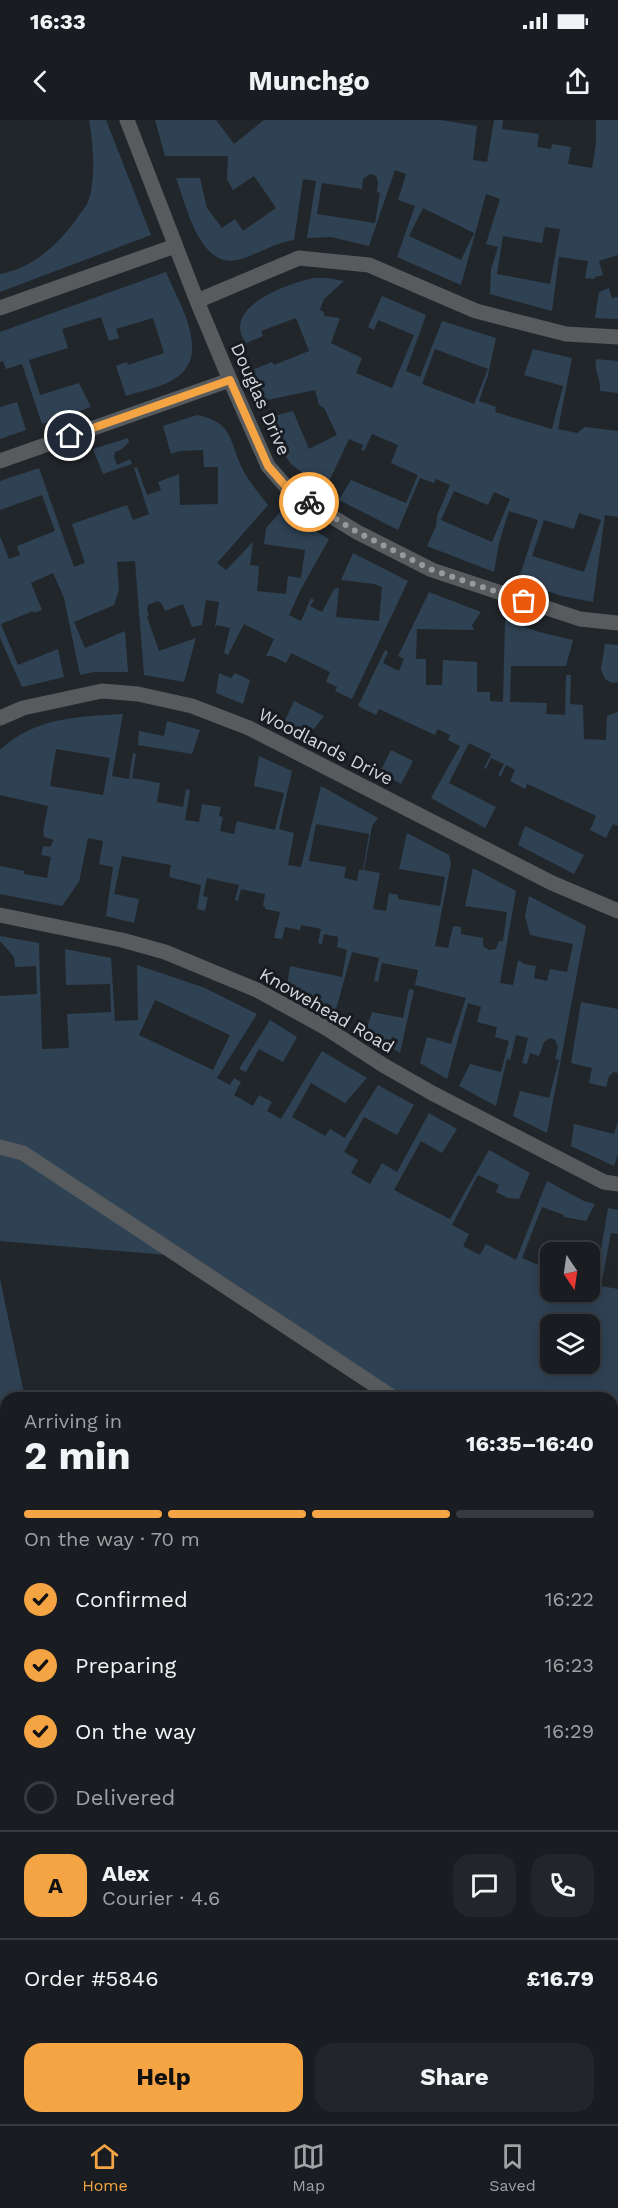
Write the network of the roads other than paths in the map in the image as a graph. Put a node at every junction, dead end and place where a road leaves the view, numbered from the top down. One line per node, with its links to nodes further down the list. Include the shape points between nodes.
1 (127, 120): 2 (street, Douglas Drive)
2 (175, 246): 3 (street, Douglas Drive); 4 (street)
3 (197, 301): 5 (street, via 298,258 369,266 476,311 566,334); 6 (street, Douglas Drive)
4 (0, 308)
5 (618, 337)
6 (230, 380): 7 (street); 8 (street, Douglas Drive, via 268,466 290,491 357,532 432,570 580,619)
7 (0, 461)
8 (618, 623)
9 (0, 718): 10 (street, Woodlands Drive, via 22,708 102,691 138,694 199,708 249,728 552,883)
10 (618, 910)
11 (0, 915): 13 (street, Knowehead Road, via 165,952 257,990 432,1093 604,1182)
12 (0, 1147): 14 (street, via 22,1153)
13 (618, 1185)
14 (385, 1392)

